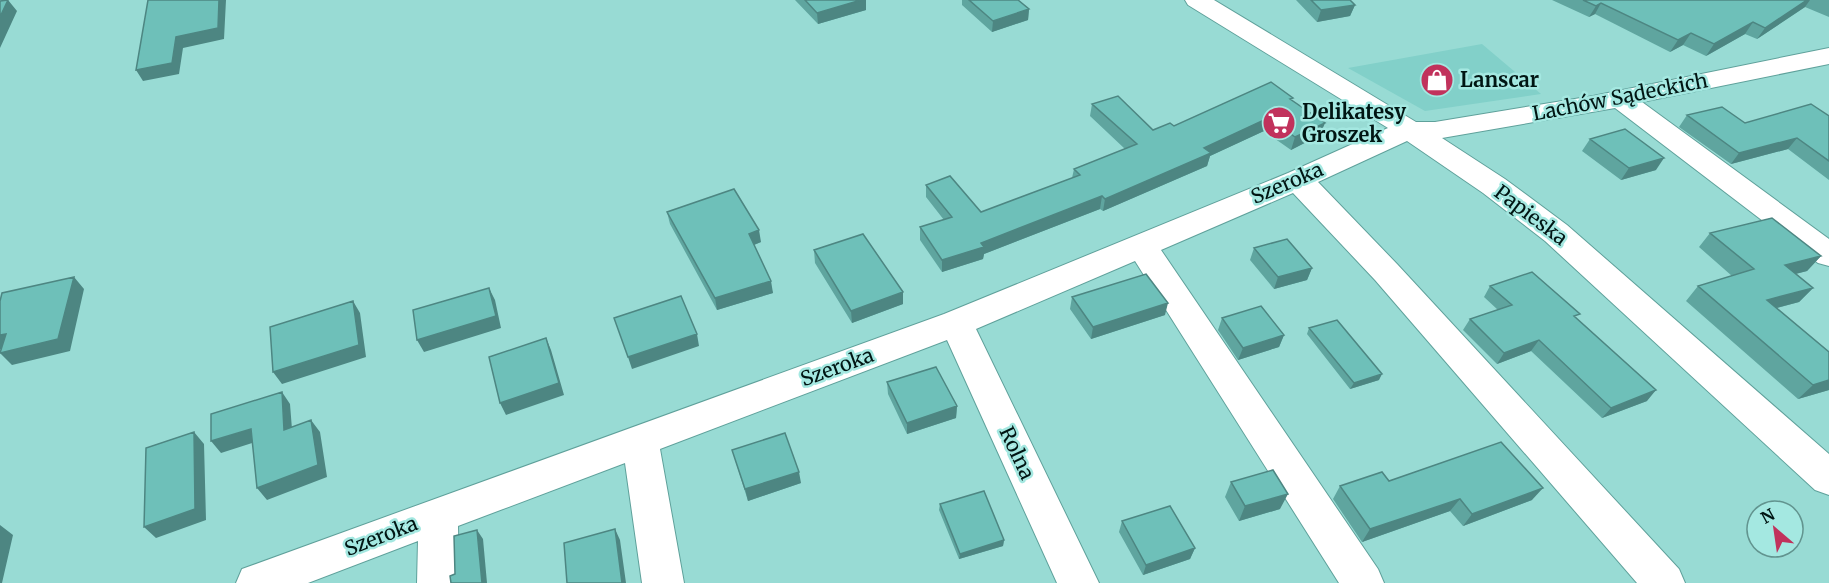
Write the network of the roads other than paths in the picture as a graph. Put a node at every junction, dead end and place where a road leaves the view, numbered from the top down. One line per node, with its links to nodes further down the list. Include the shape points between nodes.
1 (1197, 0): 4 (street, Papieska)
2 (1829, 56): 3 (street, Lachów Sądeckich)
3 (1619, 98): 4 (street, Lachów Sądeckich, via 1435,131); 7 (street)
4 (1409, 130): 5 (street, Szeroka); 10 (street, Papieska, via 1556,233)
5 (1298, 180): 6 (street, Szeroka); 17 (street)
6 (1141, 244): 8 (street, Szeroka); 16 (street)
7 (1829, 255)
8 (956, 323): 9 (street, Szeroka); 15 (street, Rolna)
9 (640, 440): 11 (street, Szeroka); 14 (street)
10 (1829, 478)
11 (438, 515): 12 (street, Szeroka); 13 (street)
12 (256, 583)
13 (438, 583)
14 (663, 583)
15 (1078, 583)
16 (1363, 583)
17 (1664, 583)

